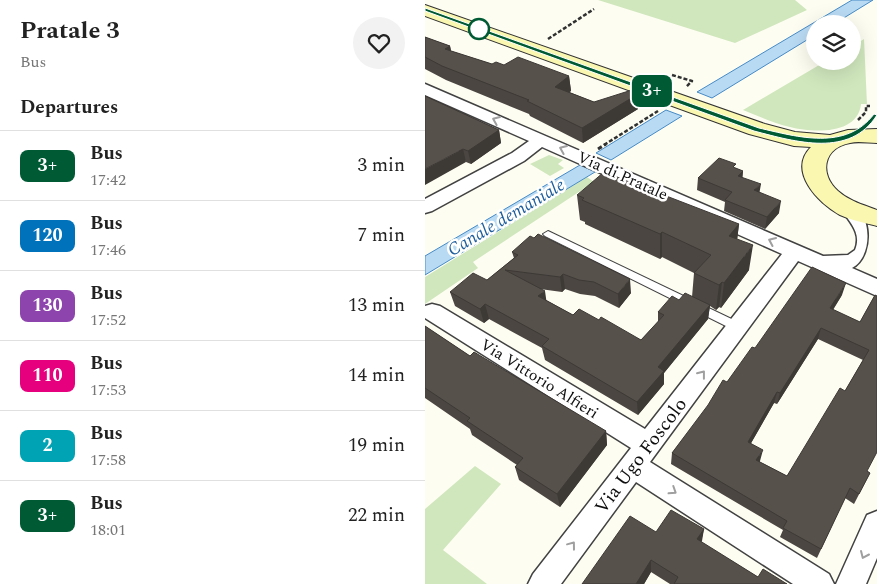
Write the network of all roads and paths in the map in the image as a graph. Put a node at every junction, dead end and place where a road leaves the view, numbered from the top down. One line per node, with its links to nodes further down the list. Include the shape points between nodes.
1 (594, 9): 3 (path)
2 (425, 10): 9 (main road)
3 (542, 43)
4 (672, 75): 5 (path, via 692,81)
5 (681, 91)
6 (427, 92): 12 (street, Via di Pratale, one-way to 6)
7 (661, 107): 13 (path, via 657,113)
8 (877, 115): 11 (main road, via 868,126)
9 (757, 129): 11 (main road, via 794,139); 14 (main road, via 796,150 807,162)
10 (877, 136): 11 (main road)
11 (841, 139): 14 (main road, via 823,147 815,156 812,167)
12 (541, 140): 13 (street, Via di Pratale, one-way to 12); 15 (street, via 517,157)
13 (588, 156): 19 (street, Via di Pratale, one-way to 13, via 605,167)
14 (815, 179): 16 (main road, via 829,197)
15 (425, 207)
16 (851, 210): 17 (main road); 20 (street, Via di Pratale, via 863,220 869,231 867,252 851,262)
17 (877, 218)
18 (548, 234): 23 (lane)
19 (795, 251): 20 (street, Via di Pratale); 23 (street, Via Ugo Foscolo)
20 (821, 263): 21 (street, Via di Pratale)
21 (877, 288)
22 (433, 312): 24 (street, Via Vittorio Alfieri)
23 (738, 328): 24 (street, Via Ugo Foscolo, one-way to 23)
24 (640, 455): 26 (street, Via Ugo Foscolo, one-way to 24); 27 (street, Via Vittorio Alfieri, one-way to 27)
25 (877, 525): 28 (street, one-way to 28)
26 (543, 584)
27 (819, 584)
28 (851, 584)

